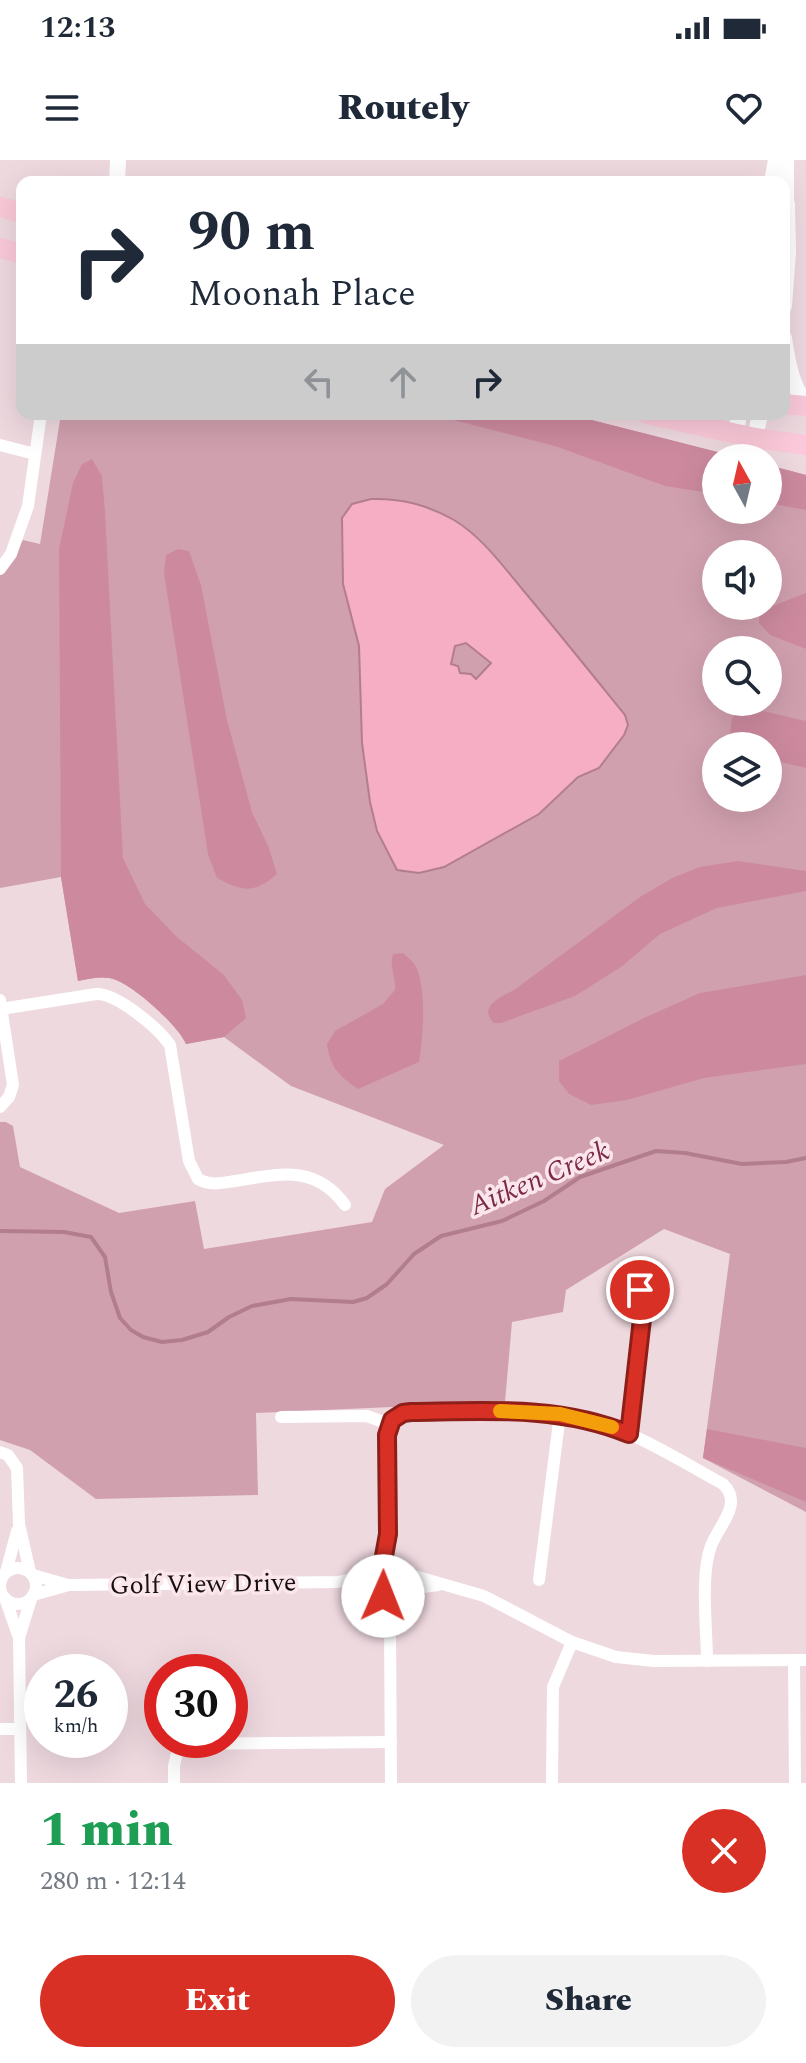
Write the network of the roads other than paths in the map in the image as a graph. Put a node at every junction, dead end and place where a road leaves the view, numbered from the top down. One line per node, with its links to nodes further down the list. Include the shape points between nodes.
1 (790, 368): 2 (street)
2 (806, 404)
3 (40, 420): 8 (street)
4 (688, 420): 5 (main road)
5 (743, 428): 7 (main road)
6 (0, 445): 8 (street)
7 (806, 445)
8 (35, 454): 9 (street, via 28,506)
9 (16, 537): 10 (street); 11 (street)
10 (0, 556)
11 (0, 569)
12 (1, 1005): 13 (street, via 13,1085); 14 (street, via 111,995 170,1045 189,1161 198,1179 215,1184 296,1173 330,1187)
13 (0, 1107)
14 (345, 1205)
15 (636, 1276): 19 (street, via 643,1310)
16 (560, 1414): 18 (street, via 411,1412); 19 (street); 27 (street)
17 (281, 1417): 18 (street, via 367,1416)
18 (389, 1424): 22 (street)
19 (629, 1434): 39 (street, via 723,1484 730,1494 730,1509 708,1557)
20 (0, 1452): 21 (street, via 17,1468)
21 (19, 1524): 25 (street); 26 (street)
22 (388, 1534): 23 (street); 24 (street)
23 (379, 1570): 24 (street); 28 (street, Golf View Drive); 31 (street, via 373,1585)
24 (401, 1570): 30 (street); 32 (street, via 406,1582)
25 (31, 1574): 26 (street, via 18,1568); 29 (street, Golf View Drive); 34 (street, via 36,1587)
26 (3, 1575): 33 (street)
27 (539, 1580)
28 (338, 1582): 29 (street, Golf View Drive); 31 (street, Golf View Drive)
29 (69, 1585): 34 (street, Golf View Drive)
30 (441, 1585): 32 (street); 37 (street, via 484,1596)
31 (379, 1593): 32 (street); 35 (street)
32 (400, 1593): 35 (street)
33 (3, 1596): 34 (street, via 18,1604); 36 (street)
34 (32, 1597): 36 (street)
35 (390, 1624): 43 (street)
36 (19, 1638): 41 (street)
37 (572, 1642): 39 (street, via 635,1660); 48 (street, via 553,1687)
38 (800, 1660): 39 (street); 49 (street)
39 (707, 1661)
40 (0, 1729): 41 (street)
41 (20, 1729): 45 (street)
42 (248, 1742): 43 (street)
43 (391, 1742): 47 (street)
44 (175, 1758): 46 (street)
45 (21, 1783)
46 (174, 1783)
47 (391, 1783)
48 (552, 1783)
49 (795, 1783)

